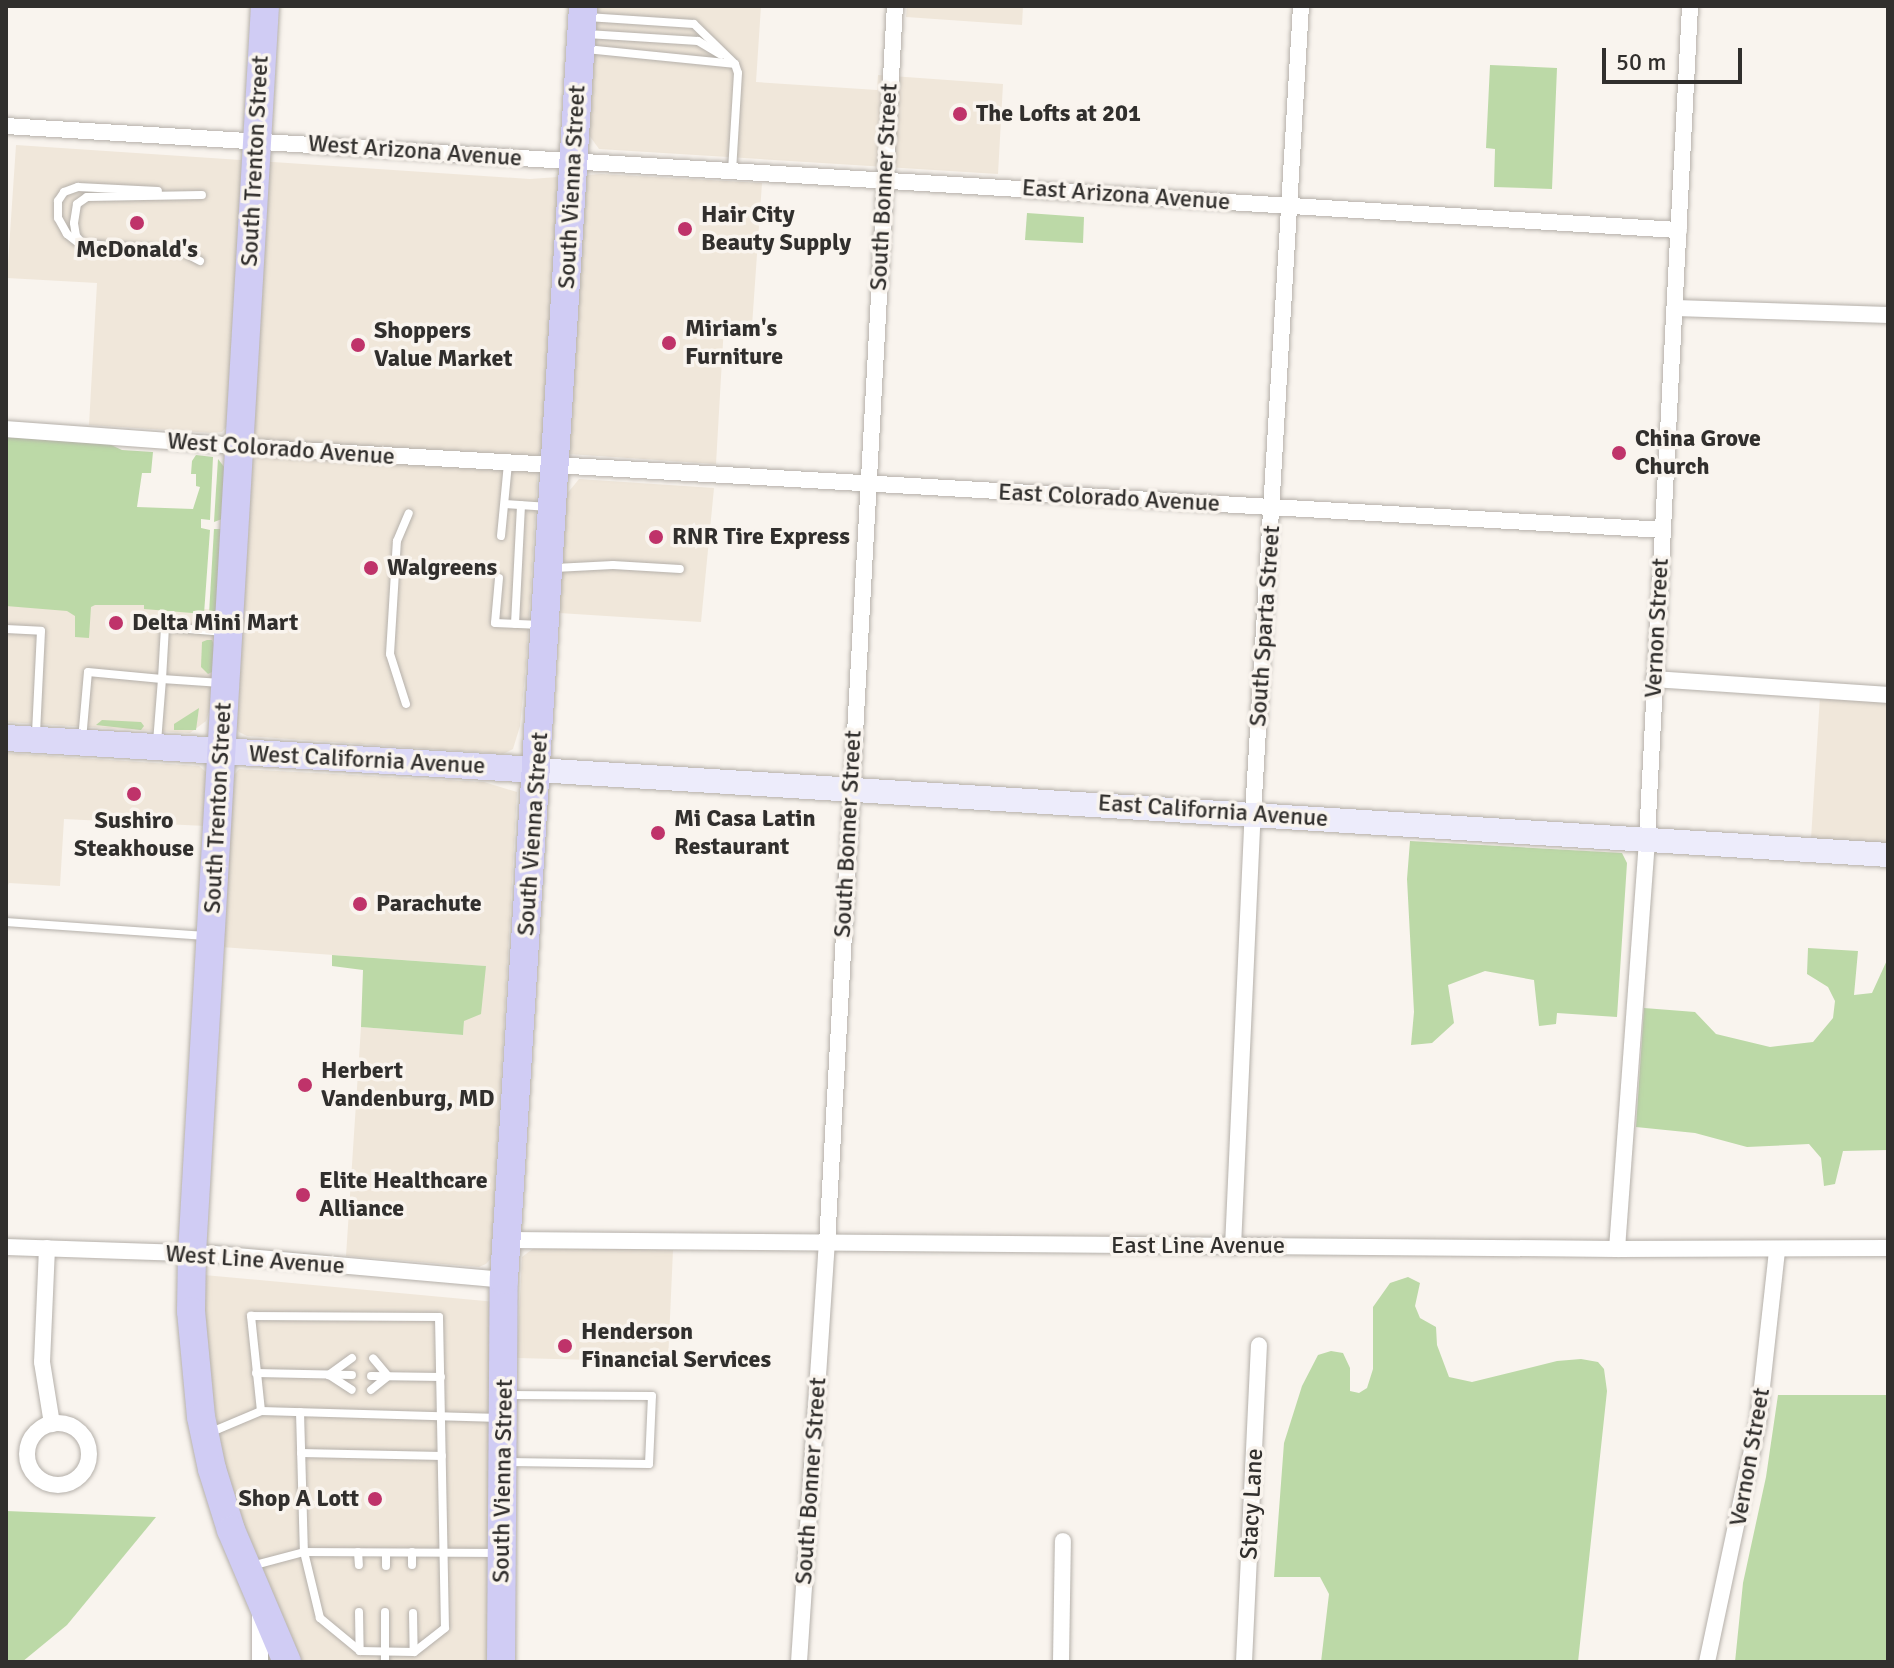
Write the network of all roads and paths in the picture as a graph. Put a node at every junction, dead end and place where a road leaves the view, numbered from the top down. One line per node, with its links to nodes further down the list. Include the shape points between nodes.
1 (265, 6): 8 (highway, South Trenton Street)
2 (895, 6): 11 (street, South Bonner Street)
3 (1301, 6): 12 (street, South Sparta Street)
4 (1690, 6): 13 (street, Vernon Street)
5 (582, 26): 6 (lane); 6 (lane, via 698,41); 6 (lane, via 694,24); 9 (highway, South Vienna Street)
6 (735, 64): 10 (lane)
7 (6, 126): 8 (street, West Arizona Avenue)
8 (257, 141): 9 (street, West Arizona Avenue); 19 (highway, South Trenton Street)
9 (574, 161): 10 (street, East Arizona Avenue); 21 (highway, South Vienna Street)
10 (732, 170): 11 (street, East Arizona Avenue)
11 (885, 179): 12 (street, East Arizona Avenue); 22 (street, South Bonner Street)
12 (1290, 206): 13 (street, East Arizona Avenue); 26 (street, South Sparta Street)
13 (1679, 230): 16 (street, Vernon Street)
14 (83, 244): 14 (lane, via 74,232 74,216 78,202 87,197 202,195 91,187 64,192 58,201 60,222); 15 (lane, via 181,251)
15 (200, 261)
16 (1676, 308): 17 (street); 28 (street, Vernon Street)
17 (1888, 315)
18 (6, 429): 19 (street, West Colorado Avenue)
19 (239, 447): 20 (street, West Colorado Avenue); 36 (highway, South Trenton Street)
20 (508, 462): 21 (street, West Colorado Avenue); 23 (lane)
21 (557, 464): 22 (street, East Colorado Avenue); 25 (highway, South Vienna Street)
22 (867, 484): 26 (street, East Colorado Avenue); 48 (street, South Bonner Street)
23 (505, 504): 24 (lane); 29 (lane)
24 (521, 505): 25 (lane); 33 (lane)
25 (554, 507): 30 (highway, South Vienna Street)
26 (1273, 507): 28 (street, East Colorado Avenue); 49 (street, South Sparta Street)
27 (409, 513): 41 (lane, via 397,541 390,654)
28 (1662, 530): 38 (street, Vernon Street)
29 (501, 536)
30 (550, 568): 31 (lane); 34 (highway, South Vienna Street)
31 (680, 569)
32 (499, 578): 33 (lane, via 495,623)
33 (515, 624): 34 (lane)
34 (546, 625): 47 (highway, South Vienna Street)
35 (6, 629): 43 (lane, via 41,631)
36 (228, 632): 37 (lane, via 165,627); 39 (highway, South Trenton Street)
37 (162, 679): 39 (lane); 44 (lane, via 88,672); 45 (lane)
38 (1654, 679): 40 (street); 50 (street, Vernon Street)
39 (225, 684): 46 (highway, South Trenton Street)
40 (1888, 695)
41 (406, 704)
42 (6, 738): 43 (main road, West California Avenue)
43 (35, 740): 44 (main road, West California Avenue)
44 (82, 742): 45 (main road, West California Avenue)
45 (157, 747): 46 (main road, West California Avenue)
46 (221, 751): 47 (main road, West California Avenue); 53 (highway, South Trenton Street)
47 (537, 770): 48 (main road, East California Avenue); 54 (highway, South Vienna Street)
48 (851, 788): 49 (main road, East California Avenue); 55 (street, South Bonner Street)
49 (1253, 814): 50 (main road, East California Avenue); 57 (street, South Sparta Street)
50 (1647, 838): 51 (main road, East California Avenue); 60 (street, Vernon Street)
51 (1888, 855)
52 (6, 922): 53 (lane)
53 (211, 936): 62 (highway, South Trenton Street)
54 (508, 1240): 55 (street, East Line Avenue); 63 (highway, South Vienna Street)
55 (827, 1244): 57 (street, East Line Avenue); 106 (street, South Bonner Street)
56 (6, 1247): 58 (street, West Line Avenue)
57 (1233, 1247): 60 (street, East Line Avenue)
58 (47, 1248): 62 (street, West Line Avenue); 79 (street, via 42,1362)
59 (1888, 1248): 61 (street, East Line Avenue)
60 (1617, 1249): 61 (street, East Line Avenue)
61 (1777, 1250): 109 (street, Vernon Street, via 1758,1423)
62 (192, 1253): 63 (street, West Line Avenue); 80 (highway, South Trenton Street, via 194,1364)
63 (504, 1280): 75 (highway, South Vienna Street)
64 (1259, 1345): 108 (street, Stacy Lane)
65 (352, 1358): 68 (lane)
66 (373, 1358): 71 (lane)
67 (256, 1373): 68 (lane); 72 (lane, via 251,1316 439,1317); 76 (lane)
68 (329, 1375): 69 (lane); 73 (lane)
69 (352, 1375)
70 (371, 1376): 71 (lane)
71 (388, 1376): 72 (lane); 74 (lane)
72 (441, 1377): 78 (lane)
73 (352, 1390)
74 (371, 1390)
75 (503, 1407): 78 (lane); 83 (highway, South Vienna Street); 83 (lane, via 652,1396 649,1464)
76 (261, 1411): 77 (lane); 80 (lane)
77 (300, 1412): 78 (lane); 81 (lane)
78 (441, 1415): 82 (lane)
79 (52, 1424)
80 (205, 1435): 94 (highway, South Trenton Street)
81 (301, 1453): 82 (lane); 85 (lane)
82 (442, 1456): 89 (lane)
83 (503, 1462): 90 (highway, South Vienna Street)
84 (1063, 1541): 107 (street)
85 (304, 1552): 86 (lane); 94 (lane); 99 (lane, via 320,1618)
86 (358, 1552): 88 (lane); 91 (lane)
87 (412, 1552): 88 (lane); 89 (lane); 92 (lane)
88 (386, 1553): 93 (lane)
89 (444, 1553): 90 (lane); 101 (lane, via 445,1628)
90 (502, 1553): 105 (highway, South Vienna Street)
91 (359, 1565)
92 (412, 1565)
93 (386, 1566)
94 (246, 1567): 95 (highway, South Trenton Street)
95 (260, 1599): 102 (street, South Trenton Street); 103 (highway, South Trenton Street)
96 (359, 1612): 99 (lane)
97 (385, 1612): 100 (lane)
98 (413, 1613): 101 (lane)
99 (360, 1651): 100 (lane)
100 (385, 1652): 101 (lane); 104 (lane)
101 (414, 1652)
102 (260, 1662)
103 (287, 1662)
104 (385, 1662)
105 (501, 1662)
106 (799, 1662)
107 (1061, 1662)
108 (1244, 1662)
109 (1707, 1662)

